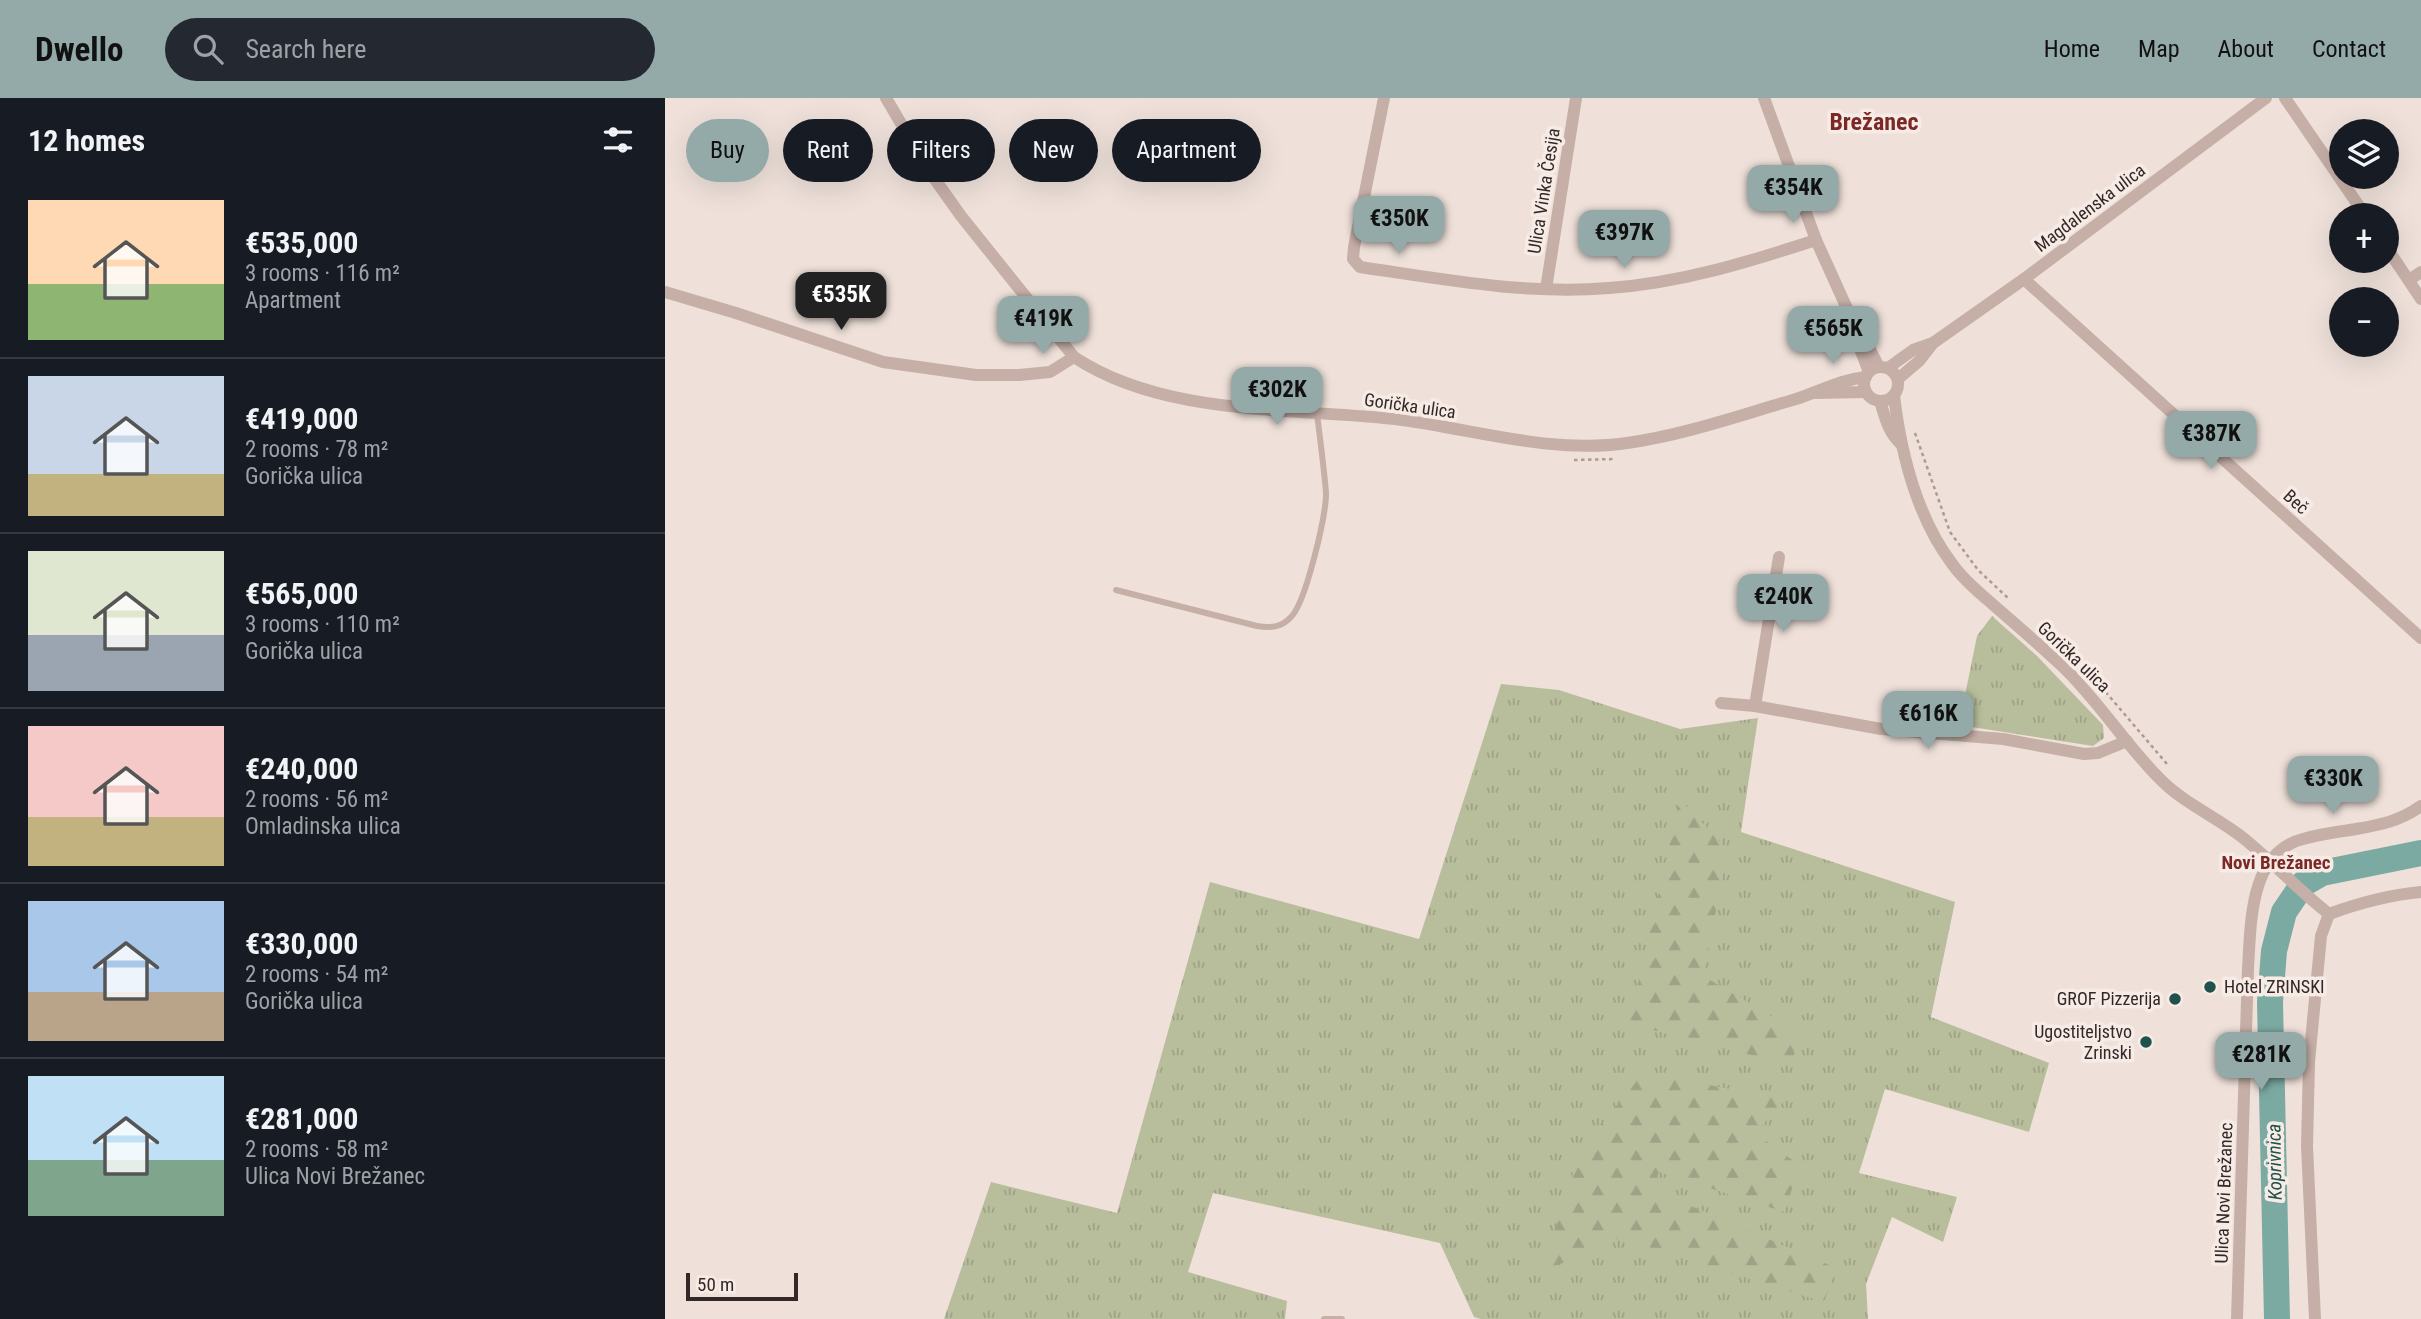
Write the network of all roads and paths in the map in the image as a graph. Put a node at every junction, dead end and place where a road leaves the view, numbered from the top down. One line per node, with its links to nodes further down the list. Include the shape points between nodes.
1 (886, 98): 17 (street, Gorička ulica, via 961,216)
2 (1384, 98): 13 (street, via 1353,259 1360,267)
3 (1576, 98): 13 (street, Ulica Vinka Česija)
4 (1765, 98): 8 (street)
5 (2266, 98): 11 (street, Magdalenska ulica)
6 (2285, 98): 7 (street)
7 (2357, 203)
8 (1816, 240): 13 (street, via 1679,279 1608,289); 18 (street, via 1859,335 1859,346)
9 (2399, 265): 12 (street)
10 (2421, 272): 12 (street)
11 (2024, 279): 16 (street, Magdalenska ulica); 32 (street, Beč)
12 (2409, 280): 15 (street)
13 (1546, 289)
14 (665, 292): 17 (street, via 883,362 976,375 1019,375 1051,372)
15 (2421, 299)
16 (1933, 343): 18 (street); 19 (street)
17 (1074, 357): 24 (street, Gorička ulica, via 1139,389 1262,410)
18 (1876, 371): 19 (street); 20 (street); 21 (street, Gorička ulica)
19 (1898, 379): 22 (street)
20 (1866, 392): 21 (street, Gorička ulica); 23 (street)
21 (1812, 393): 24 (street, Gorička ulica, via 1662,437 1585,447)
22 (1894, 396): 23 (street); 25 (street, Gorička ulica)
23 (1880, 401): 26 (street, Gorička ulica, via 1894,438)
24 (1317, 413): 30 (lane, via 1326,495 1294,615 1269,628)
25 (1898, 417): 26 (street, Gorička ulica); 31 (path, via 1908,414 1950,532 1978,570)
26 (1901, 444): 36 (street, Gorička ulica, via 1927,519 1953,566 2063,667)
27 (1623, 458): 28 (path)
28 (1569, 460)
29 (1779, 556): 35 (street)
30 (1116, 590)
31 (2013, 602)
32 (2421, 638)
33 (2086, 670): 37 (path)
34 (1721, 703): 35 (street)
35 (1755, 706): 36 (street, via 1881,729 2003,739 2084,754)
36 (2127, 741): 39 (street, Gorička ulica, via 2169,787 2239,834)
37 (2170, 769)
38 (2421, 806): 39 (street, via 2390,823 2300,839)
39 (2268, 860): 41 (street, Gorička ulica); 44 (street, Ulica Novi Brežanec, via 2251,927)
40 (2421, 892): 41 (street)
41 (2325, 910): 45 (street, via 2307,1146)
42 (1324, 1319): 43 (lane)
43 (1338, 1319)
44 (2237, 1319)
45 (2315, 1319)

